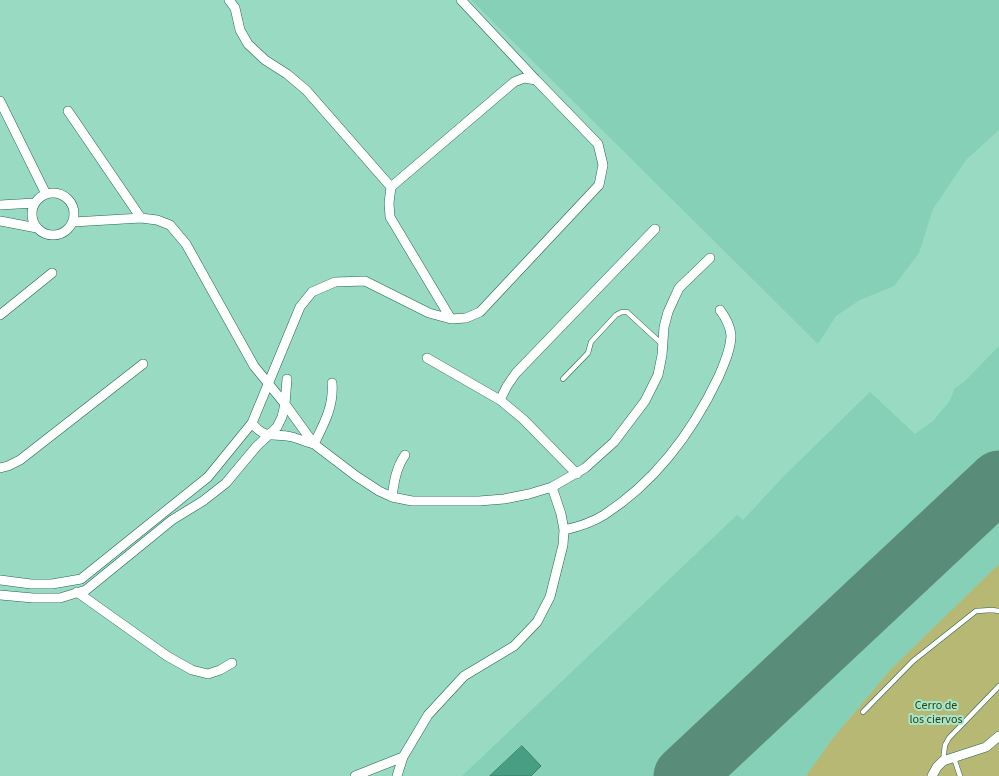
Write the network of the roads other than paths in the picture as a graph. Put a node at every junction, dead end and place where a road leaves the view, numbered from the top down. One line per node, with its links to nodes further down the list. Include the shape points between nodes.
1 (229, 0): 6 (street, via 235,8 240,30 248,44 306,90)
2 (461, 0): 3 (street)
3 (536, 80): 6 (street, via 524,78 514,82); 19 (street, via 598,144 603,165 599,185 480,312 466,318)
4 (0, 100): 7 (street)
5 (68, 111): 10 (street)
6 (391, 187): 19 (street, via 390,217)
7 (46, 194): 8 (street); 12 (street, via 60,194 71,202 75,215)
8 (35, 203): 9 (street); 13 (street, via 32,216)
9 (0, 205)
10 (141, 218): 12 (street); 26 (street, via 170,225 186,244 254,366)
11 (0, 221): 13 (street)
12 (73, 222): 13 (street, via 64,233 57,235 49,235)
13 (37, 228)
14 (655, 229): 27 (street, via 516,373)
15 (710, 258): 20 (street, via 679,288 668,312)
16 (52, 273): 18 (street)
17 (720, 310): 37 (street, via 729,326 729,346 711,393 693,423 670,455 625,500 582,526)
18 (0, 315)
19 (451, 319): 26 (street, via 429,313 365,281 335,282 312,292 300,307)
20 (663, 345): 24 (lane, via 627,312 622,312 616,315 591,342 588,353); 34 (street, via 658,376 645,400 614,442)
21 (427, 358): 27 (street)
22 (143, 364): 33 (street, via 20,460)
23 (287, 379): 28 (street)
24 (563, 379)
25 (332, 383): 31 (street, via 332,403)
26 (267, 384): 28 (street); 29 (street)
27 (500, 400): 34 (street, via 528,424)
28 (285, 404): 30 (street, via 277,427); 31 (street)
29 (252, 423): 30 (street); 38 (street, via 208,477 81,579 52,584)
30 (268, 435): 31 (street, via 292,437); 39 (street, via 226,483 172,520 86,590)
31 (314, 444): 36 (street, via 356,476)
32 (405, 455): 36 (street, via 399,464)
33 (0, 468)
34 (577, 474): 35 (street)
35 (552, 487): 36 (street, via 504,499 479,501 412,501); 37 (street, via 558,500)
36 (392, 497)
37 (564, 530): 46 (street, via 563,546 550,597 537,622 514,646 464,676 428,715)
38 (0, 580)
39 (77, 592): 40 (street, via 60,598); 42 (street, via 167,656 192,670 208,674)
40 (0, 595)
41 (999, 611): 44 (lane, via 976,610 912,661)
42 (232, 663)
43 (999, 686): 48 (lane, via 949,738)
44 (863, 712)
45 (999, 736): 47 (street, via 986,747)
46 (403, 757): 49 (street); 50 (street)
47 (954, 758): 48 (street); 52 (lane)
48 (943, 761): 51 (street)
49 (355, 776)
50 (397, 776)
51 (932, 776)
52 (960, 776)

